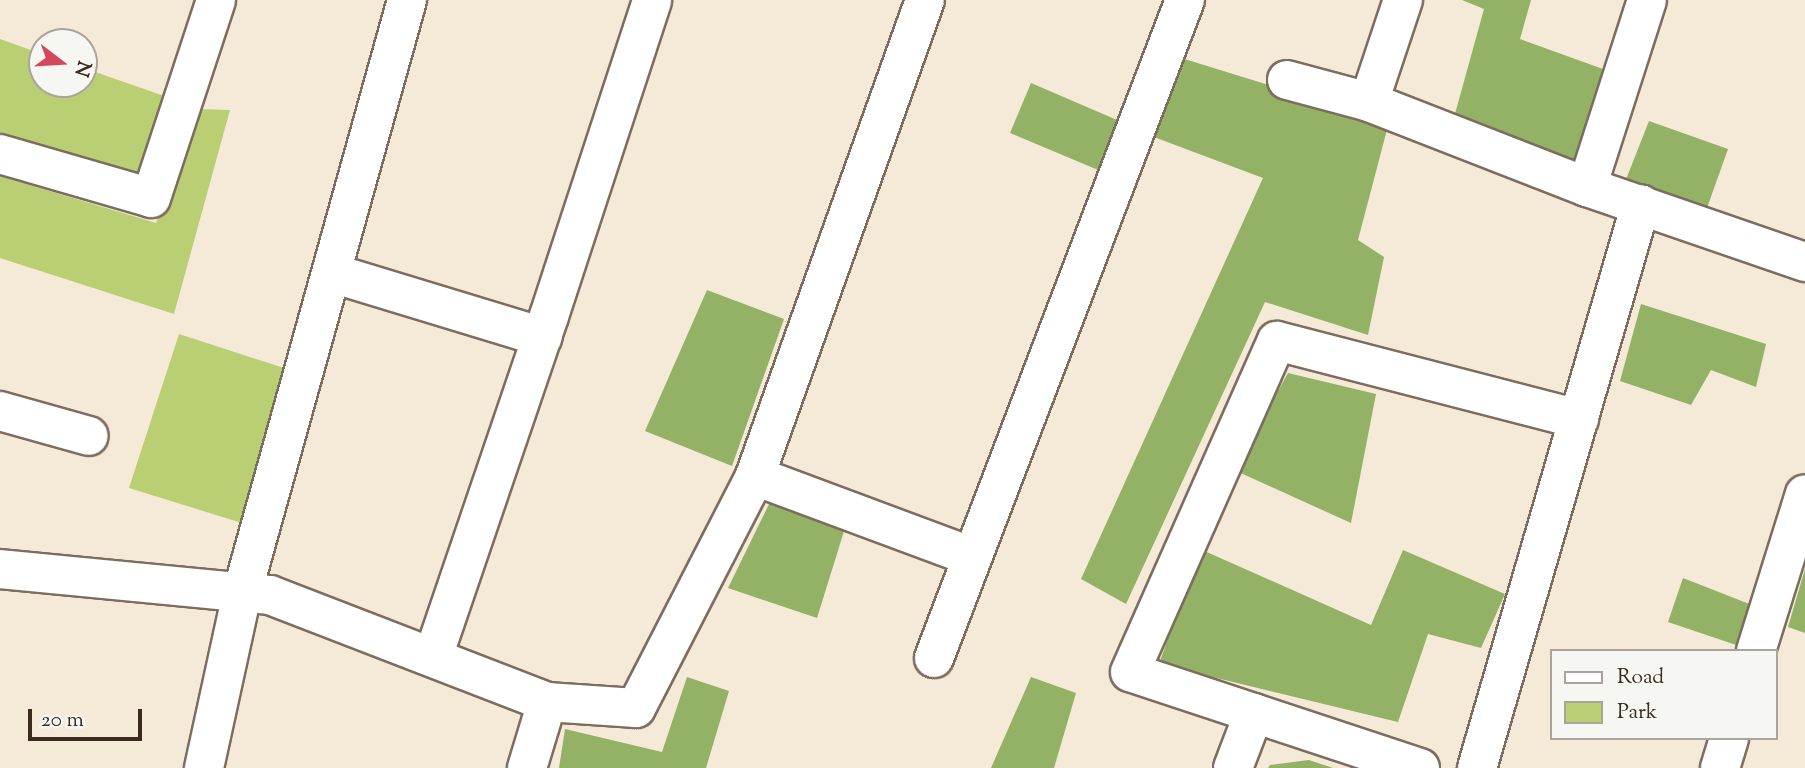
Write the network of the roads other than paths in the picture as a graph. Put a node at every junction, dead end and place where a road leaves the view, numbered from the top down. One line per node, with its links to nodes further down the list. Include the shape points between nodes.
1 (216, 0): 10 (street, via 151,198)
2 (407, 0): 14 (street)
3 (652, 0): 15 (street)
4 (925, 0): 19 (street)
5 (1185, 0): 21 (street)
6 (1404, 0): 9 (street)
7 (1647, 0): 11 (street)
8 (1287, 80): 9 (street)
9 (1369, 102): 11 (street)
10 (0, 154)
11 (1587, 187): 12 (street)
12 (1641, 204): 13 (street); 17 (street)
13 (1805, 262)
14 (332, 273): 15 (street); 23 (street)
15 (542, 337): 25 (street)
16 (0, 411): 18 (street)
17 (1579, 419): 28 (street, via 1277,341 1130,672); 34 (street)
18 (89, 436)
19 (755, 476): 21 (street); 27 (street, via 636,709)
20 (1805, 494): 24 (street)
21 (970, 556): 26 (street)
22 (0, 569): 23 (street)
23 (242, 593): 25 (street, via 270,595); 30 (street)
24 (1757, 649)
25 (433, 657): 27 (street)
26 (934, 659)
27 (547, 702): 31 (street)
28 (1254, 713): 32 (street); 33 (street)
29 (1728, 740): 35 (street)
30 (204, 768)
31 (527, 768)
32 (1233, 768)
33 (1420, 768)
34 (1476, 768)
35 (1720, 768)

